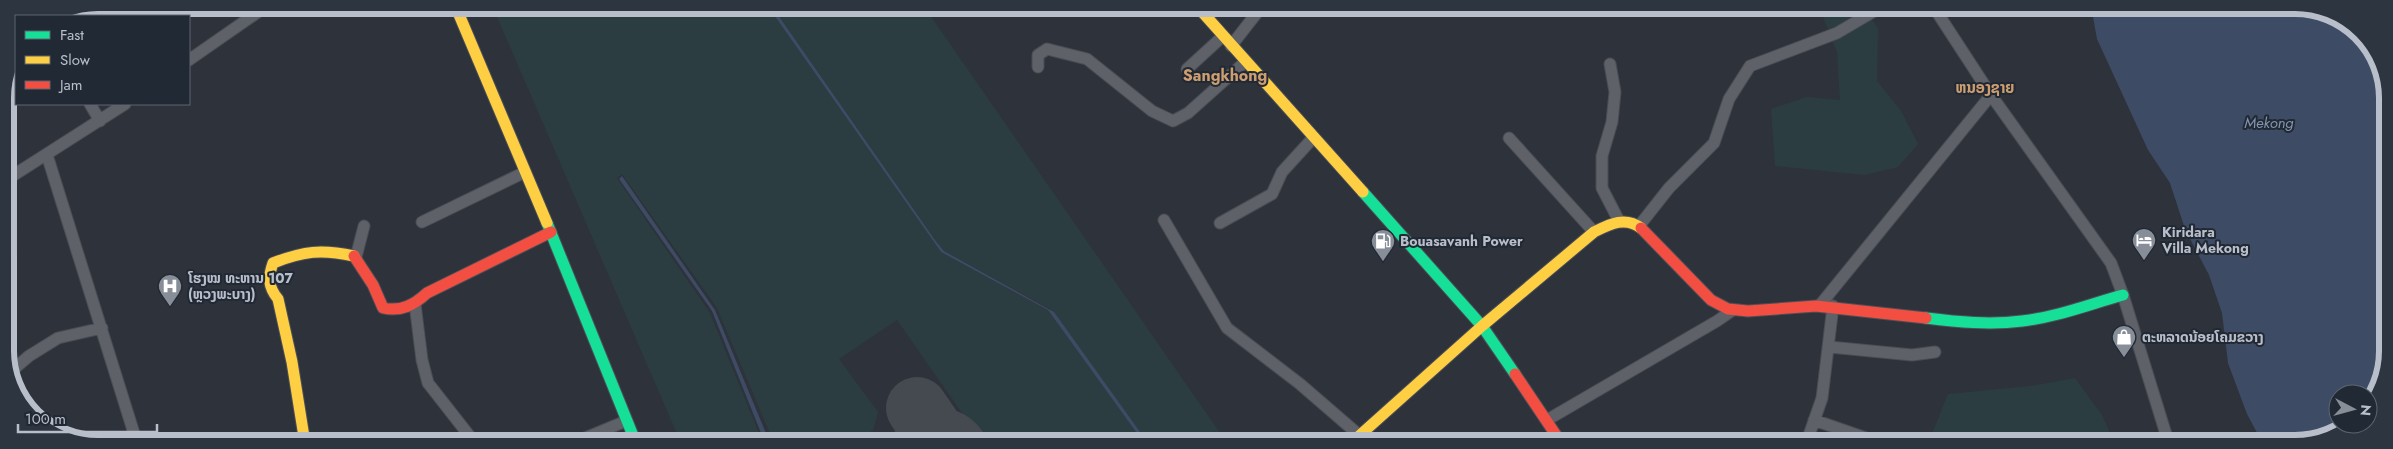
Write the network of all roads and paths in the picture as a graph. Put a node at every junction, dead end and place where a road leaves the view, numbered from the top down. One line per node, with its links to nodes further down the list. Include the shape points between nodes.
1 (255, 14): 9 (street)
2 (459, 14): 21 (street)
3 (1203, 14): 7 (street)
4 (1257, 14): 8 (street)
5 (1869, 14): 28 (street, via 1837,33 1750,66 1729,99 1714,143)
6 (1938, 14): 14 (street)
7 (1222, 37): 8 (street); 13 (street)
8 (1231, 46): 10 (street)
9 (190, 59)
10 (1246, 62): 12 (street, via 1188,113 1173,121 1152,111 1087,59 1046,49 1038,55); 18 (street)
11 (1610, 64): 24 (street, via 1616,92 1612,122 1602,156 1602,188)
12 (1038, 67)
13 (1187, 69)
14 (1991, 95): 32 (street, via 2111,263); 34 (street)
15 (91, 105): 17 (street)
16 (124, 105): 17 (street)
17 (100, 121): 20 (street)
18 (1313, 138): 26 (street, via 1282,172 1272,194); 37 (street)
19 (1509, 138): 30 (street)
20 (47, 155): 22 (street); 38 (street)
21 (525, 172): 25 (street); 29 (street)
22 (14, 175)
23 (1164, 220): 50 (street, via 1227,328)
24 (1619, 221): 28 (street); 30 (street)
25 (422, 222)
26 (1220, 223)
27 (364, 226): 31 (street)
28 (1639, 226): 36 (street, via 1718,307)
29 (551, 232): 33 (street, via 427,293); 44 (street)
30 (1594, 232): 37 (street)
31 (356, 257): 33 (street, via 383,308 392,310); 46 (street, via 314,250 273,264 269,272 292,362)
32 (2123, 295): 35 (street, via 2045,317 2009,322 1976,323); 54 (street)
33 (415, 304): 47 (street, via 428,383)
34 (1820, 305): 35 (street); 36 (street)
35 (1833, 306): 39 (street)
36 (1733, 310): 42 (street)
37 (1482, 326): 42 (street); 50 (street)
38 (102, 328): 41 (street, via 58,338); 45 (street)
39 (1830, 347): 40 (street, via 1912,355); 43 (street, via 1822,398)
40 (1935, 352)
41 (15, 368)
42 (1547, 420): 51 (street)
43 (1814, 420): 52 (street); 53 (street)
44 (626, 421): 48 (street); 49 (street)
45 (134, 435)
46 (303, 435)
47 (469, 435)
48 (592, 435)
49 (632, 435)
50 (1359, 435)
51 (1556, 435)
52 (1809, 435)
53 (1856, 435)
54 (2166, 435)

